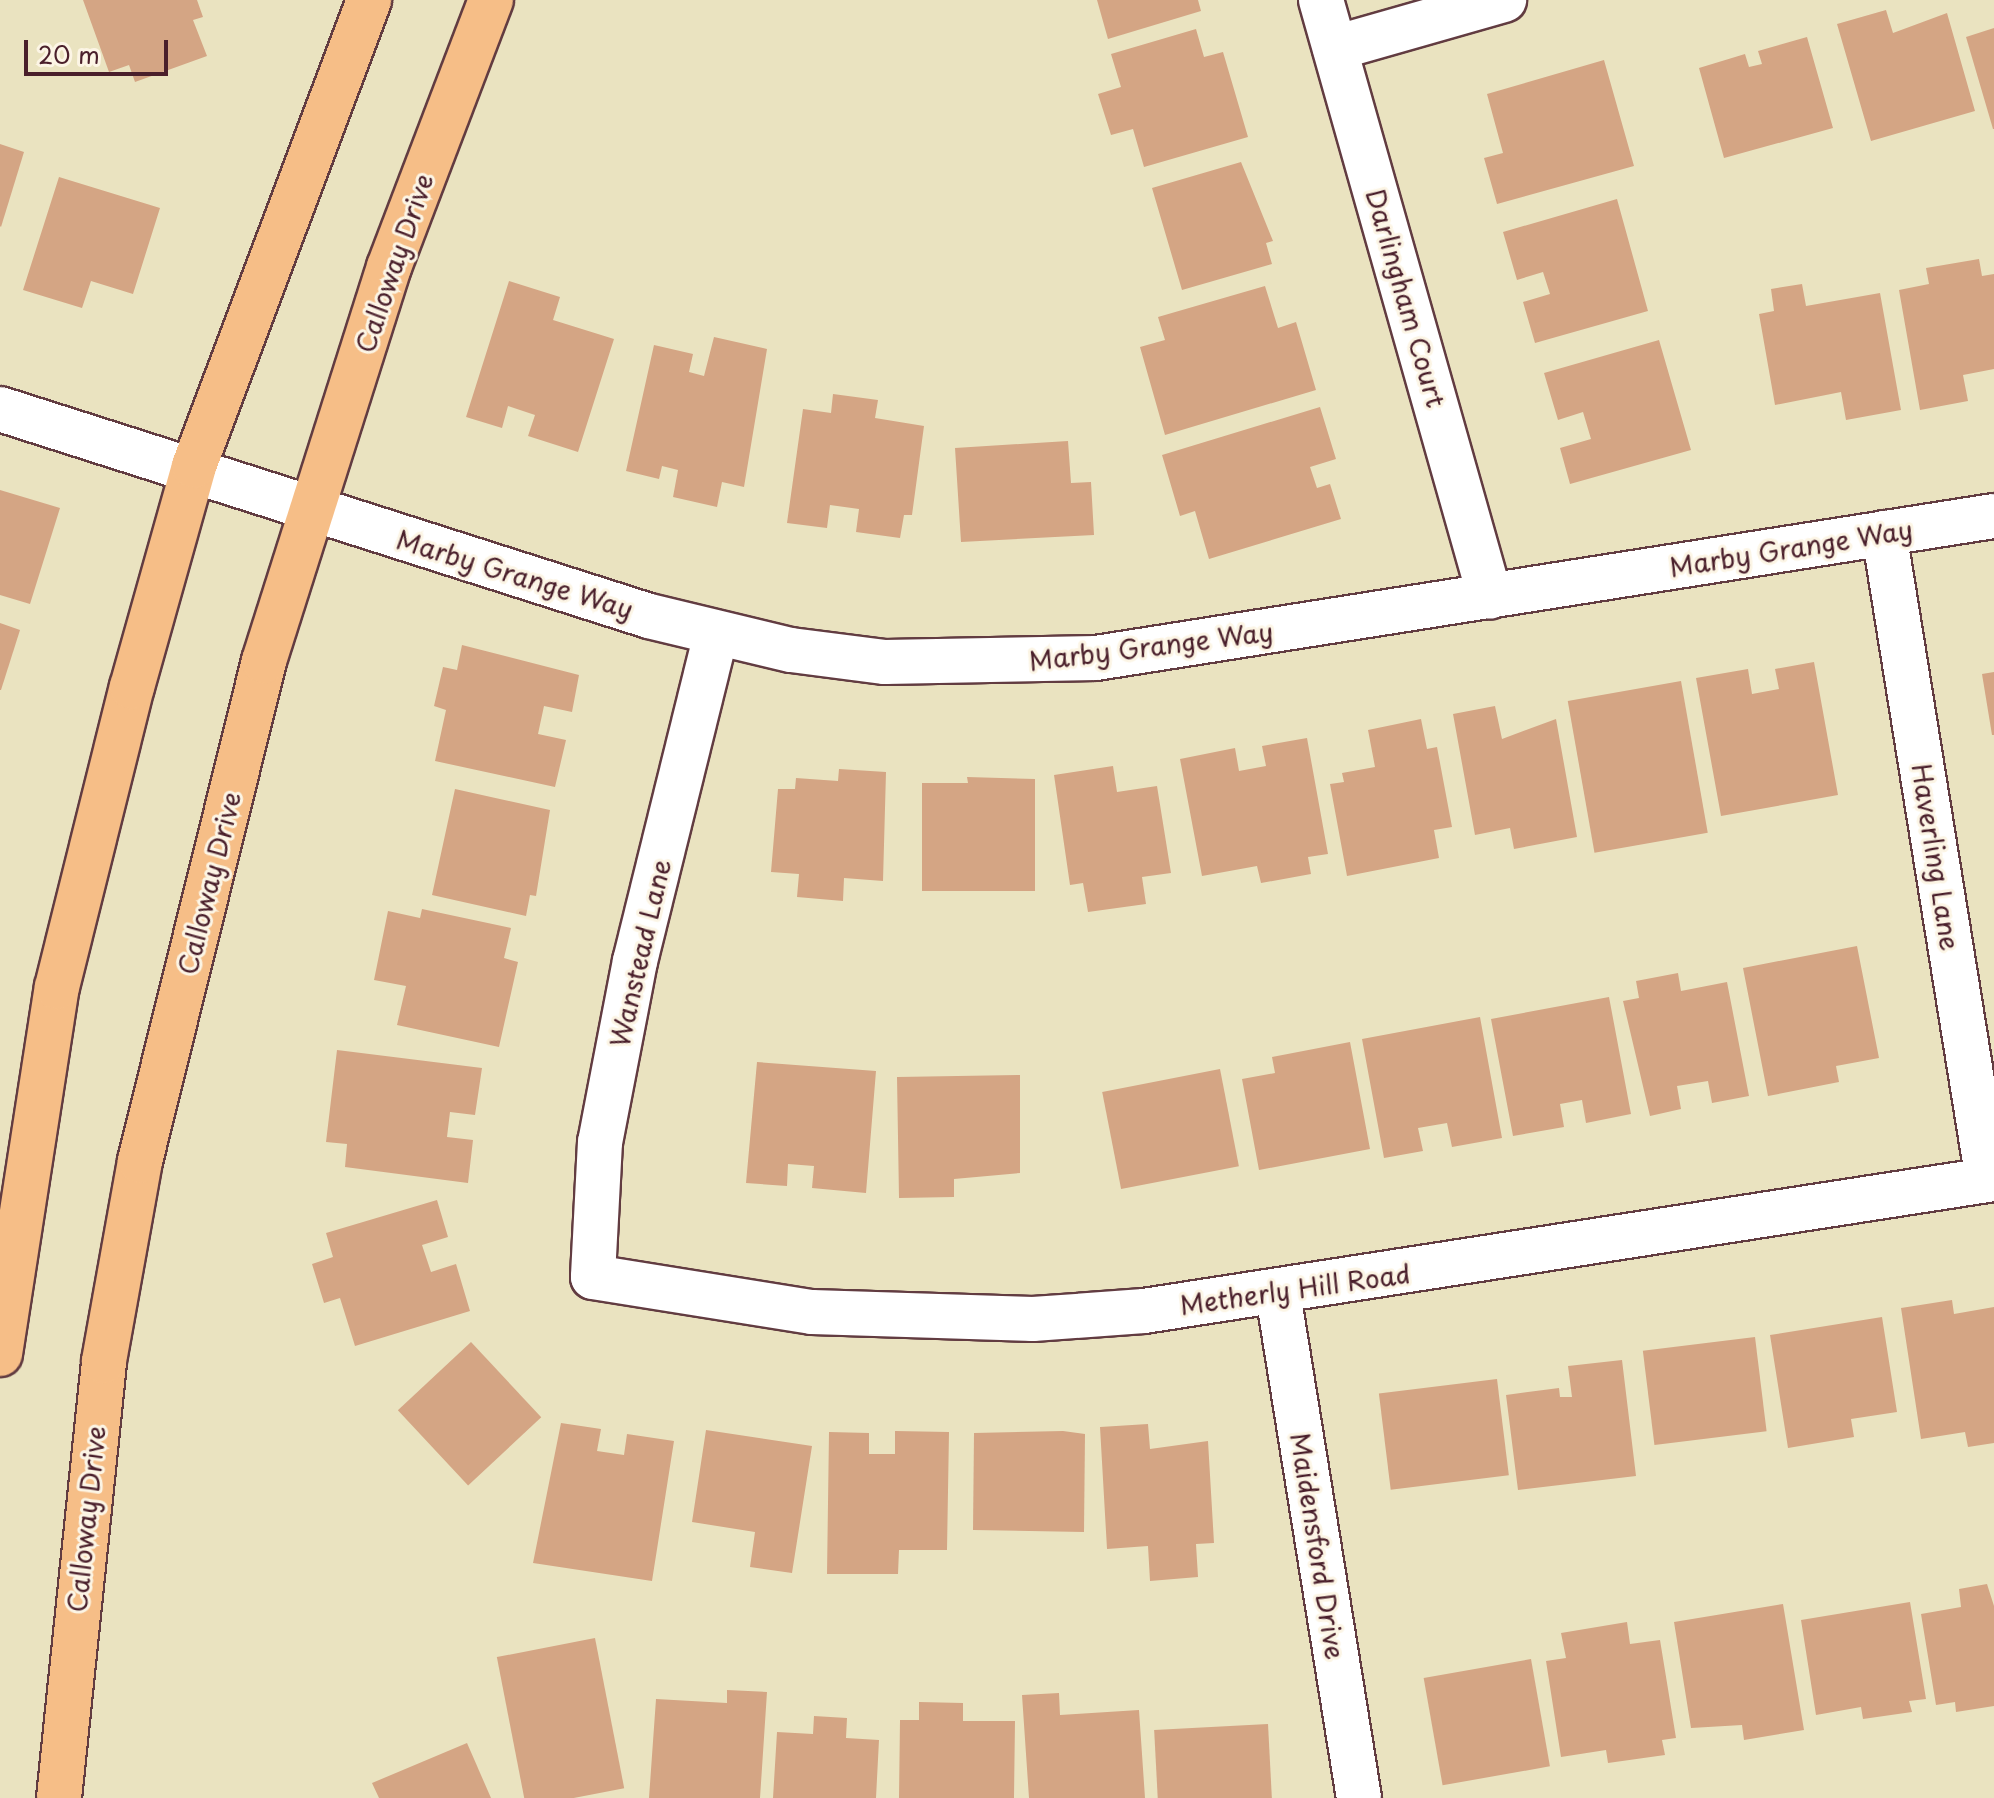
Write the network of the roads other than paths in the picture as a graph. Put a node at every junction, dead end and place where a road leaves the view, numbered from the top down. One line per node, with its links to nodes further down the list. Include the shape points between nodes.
1 (369, 0): 7 (main road)
2 (491, 0): 8 (main road, Calloway Drive, via 389,267)
3 (1321, 0): 5 (street, Darlingham Court)
4 (1504, 0): 5 (street)
5 (1335, 48): 11 (street, Darlingham Court)
6 (0, 409): 7 (street, Marby Grange Way)
7 (194, 466): 8 (street, Marby Grange Way); 16 (main road, via 57,987)
8 (313, 511): 12 (street, Marby Grange Way); 17 (main road, Calloway Drive, via 264,661 140,1161 104,1361)
9 (1994, 516): 10 (street, Marby Grange Way)
10 (1884, 533): 11 (street, Marby Grange Way); 13 (street, Haverling Lane)
11 (1490, 597): 12 (street, Marby Grange Way, via 1096,658 1000,665 885,662)
12 (716, 634): 14 (street, Wanstead Lane, via 603,1127)
13 (1991, 1180): 15 (street, Metherly Hill Road)
14 (593, 1277): 15 (street, Metherly Hill Road, via 812,1312 922,1318 1096,1315)
15 (1278, 1294): 18 (street, Maidensford Drive)
16 (0, 1354)
17 (59, 1798)
18 (1359, 1798)

